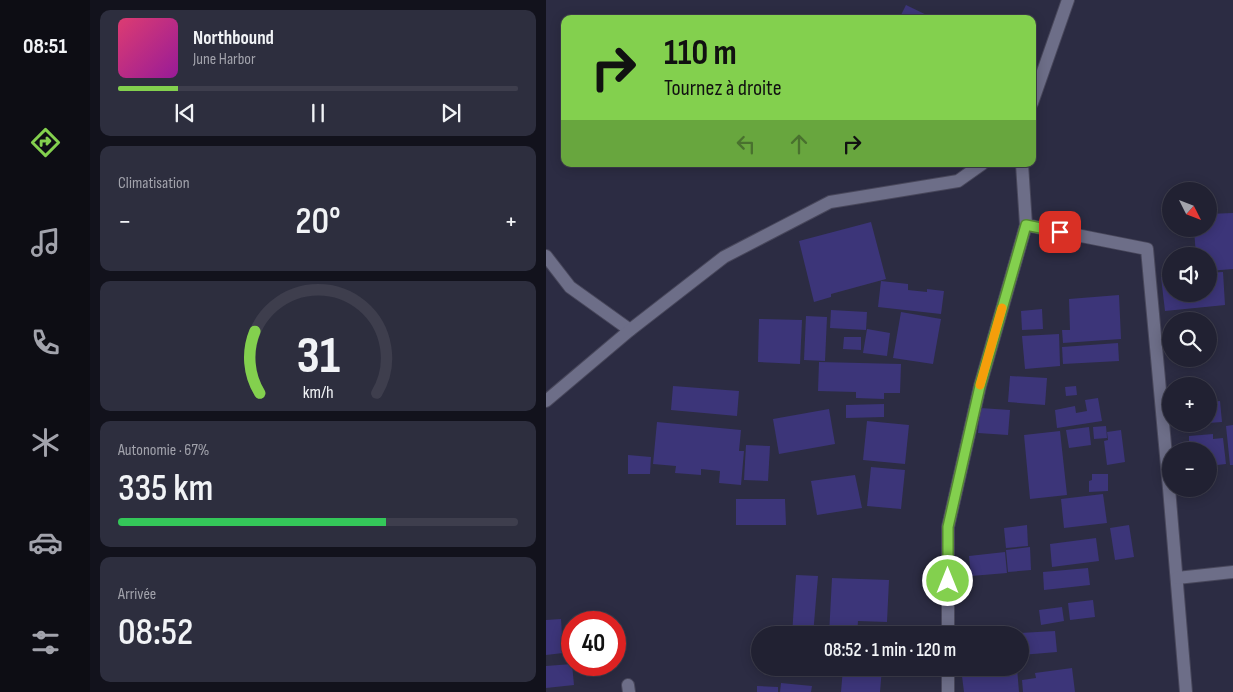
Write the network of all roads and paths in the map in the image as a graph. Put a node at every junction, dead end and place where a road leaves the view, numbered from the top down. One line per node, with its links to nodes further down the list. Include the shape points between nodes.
1 (1068, 0): 2 (street)
2 (1036, 92)
3 (978, 167): 7 (street, via 958,181 830,202 724,258)
4 (1022, 167): 5 (street)
5 (1026, 225): 10 (street, via 1147,249); 11 (street, via 980,386 948,527)
6 (546, 256): 7 (street, via 570,287)
7 (630, 330): 8 (street)
8 (546, 401)
9 (1233, 572): 10 (street)
10 (1177, 578): 14 (street)
11 (948, 626)
12 (948, 676): 13 (street)
13 (948, 692)
14 (1186, 692)

